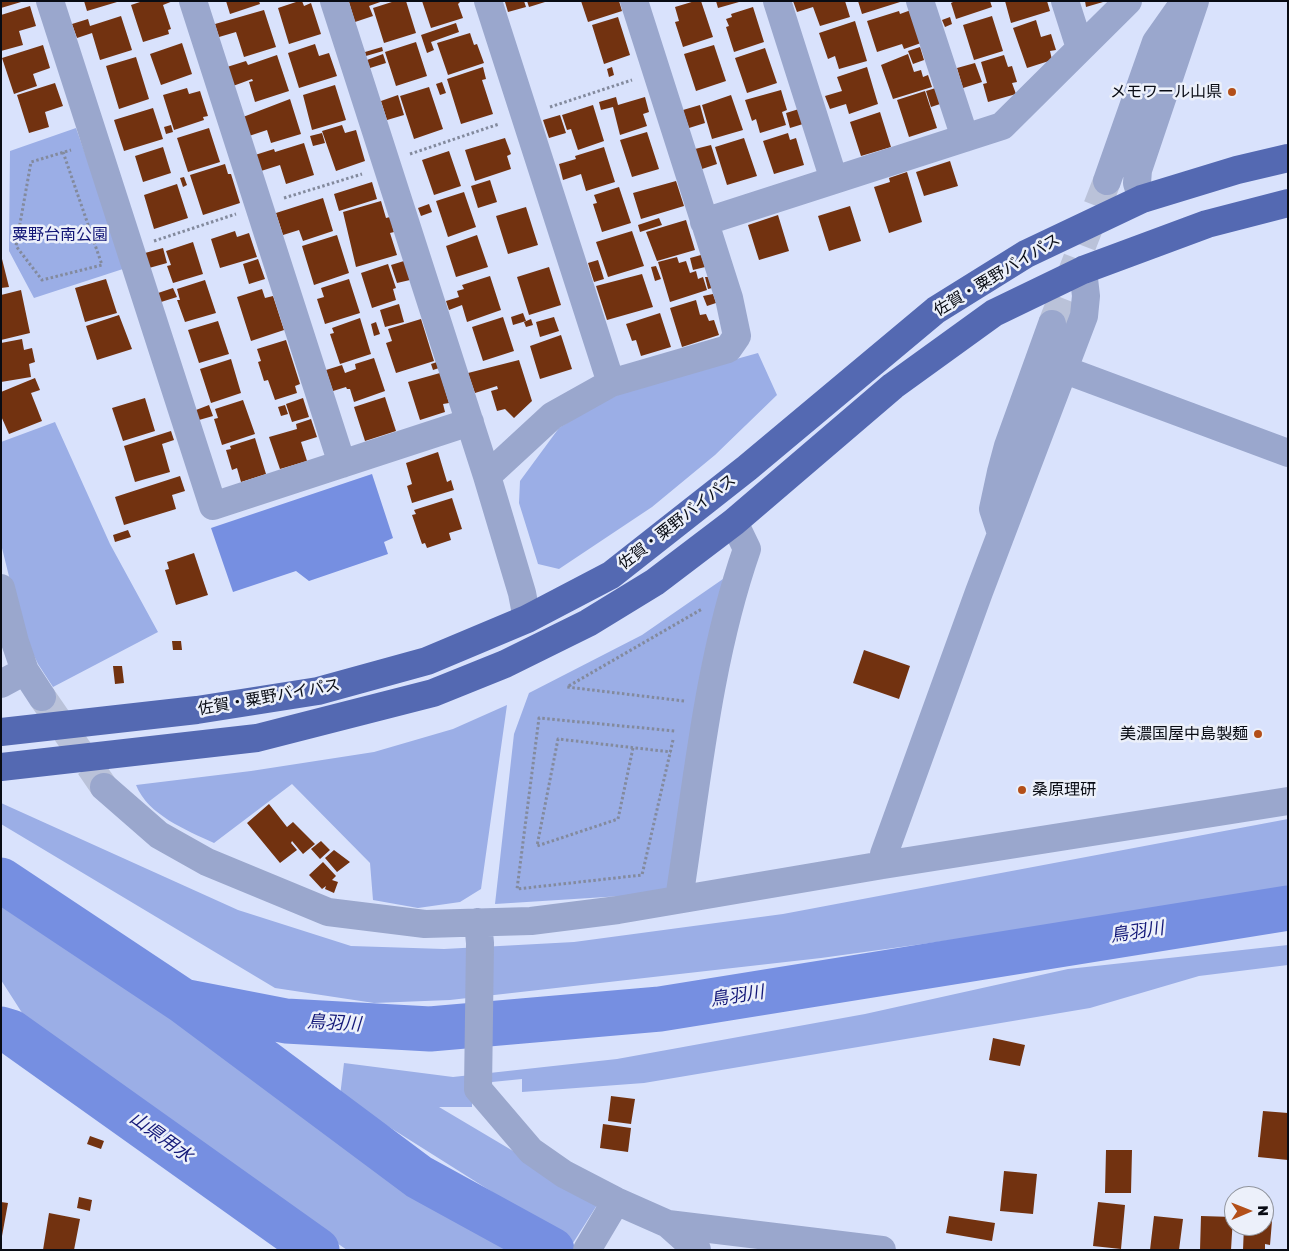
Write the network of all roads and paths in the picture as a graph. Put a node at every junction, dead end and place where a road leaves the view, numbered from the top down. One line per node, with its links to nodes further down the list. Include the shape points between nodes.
1 (50, 1): 14 (street)
2 (193, 1): 28 (street)
3 (334, 1): 26 (street)
4 (488, 1): 25 (street)
5 (634, 1): 21 (street)
6 (777, 1): 17 (street)
7 (920, 1): 13 (street)
8 (1065, 1): 12 (street)
9 (1128, 1): 12 (street)
10 (1185, 1): 18 (street, via 1156,42)
11 (1195, 1): 19 (street, via 1138,170)
12 (1080, 48): 13 (street, via 1002,126)
13 (965, 138): 17 (street)
14 (95, 142): 15 (path); 28 (street, via 212,506)
15 (63, 152): 15 (path, via 31,162 16,246 42,280 102,265)
16 (1288, 158): 19 (highway, 佐賀・粟野バイパス)
17 (834, 180): 21 (street)
18 (1107, 181)
19 (1142, 199): 34 (highway, 佐賀・粟野バイパス, via 1026,254 936,310 747,468 611,574)
20 (1288, 203): 22 (highway, 佐賀・粟野バイパス, via 1207,224)
21 (704, 222): 25 (street, via 730,298 737,336 728,349)
22 (1083, 270): 24 (street, via 1084,316); 30 (highway, 佐賀・粟野バイパス, via 994,313 893,386)
23 (1052, 324): 31 (street, via 1001,472 994,509)
24 (1065, 370): 27 (street); 31 (street)
25 (611, 383): 29 (street, via 552,416)
26 (470, 422): 28 (street); 29 (street)
27 (1288, 453)
28 (342, 464)
29 (487, 476): 34 (street)
30 (734, 522): 39 (street, via 747,549 729,608); 46 (highway, 佐賀・粟野バイパス, via 655,582 588,623 505,664 433,692 257,738)
31 (1001, 535): 49 (street)
32 (1, 588): 35 (street)
33 (703, 617): 38 (path, via 705,607 567,688)
34 (527, 619): 43 (highway, 佐賀・粟野バイパス, via 427,661 318,691 197,710)
35 (25, 672): 36 (street); 37 (street)
36 (1, 684)
37 (42, 697)
38 (682, 700): 39 (path); 40 (path)
39 (709, 704): 50 (street)
40 (680, 708)
41 (677, 724): 42 (path)
42 (675, 731): 45 (path); 45 (path, via 539,718 516,889 642,875)
43 (1, 732)
44 (633, 748): 44 (path, via 558,739 537,846 618,819); 45 (path)
45 (670, 752)
46 (1, 767)
47 (104, 787): 51 (street, via 159,834 199,857 328,912)
48 (1288, 801): 49 (street)
49 (883, 864): 50 (street)
50 (679, 899): 51 (street, via 531,921)
51 (479, 933): 52 (street, via 478,1089 531,1151)
52 (612, 1209): 53 (street); 54 (street)
53 (668, 1224): 55 (street); 56 (street)
54 (586, 1250)
55 (697, 1250)
56 (882, 1250)

